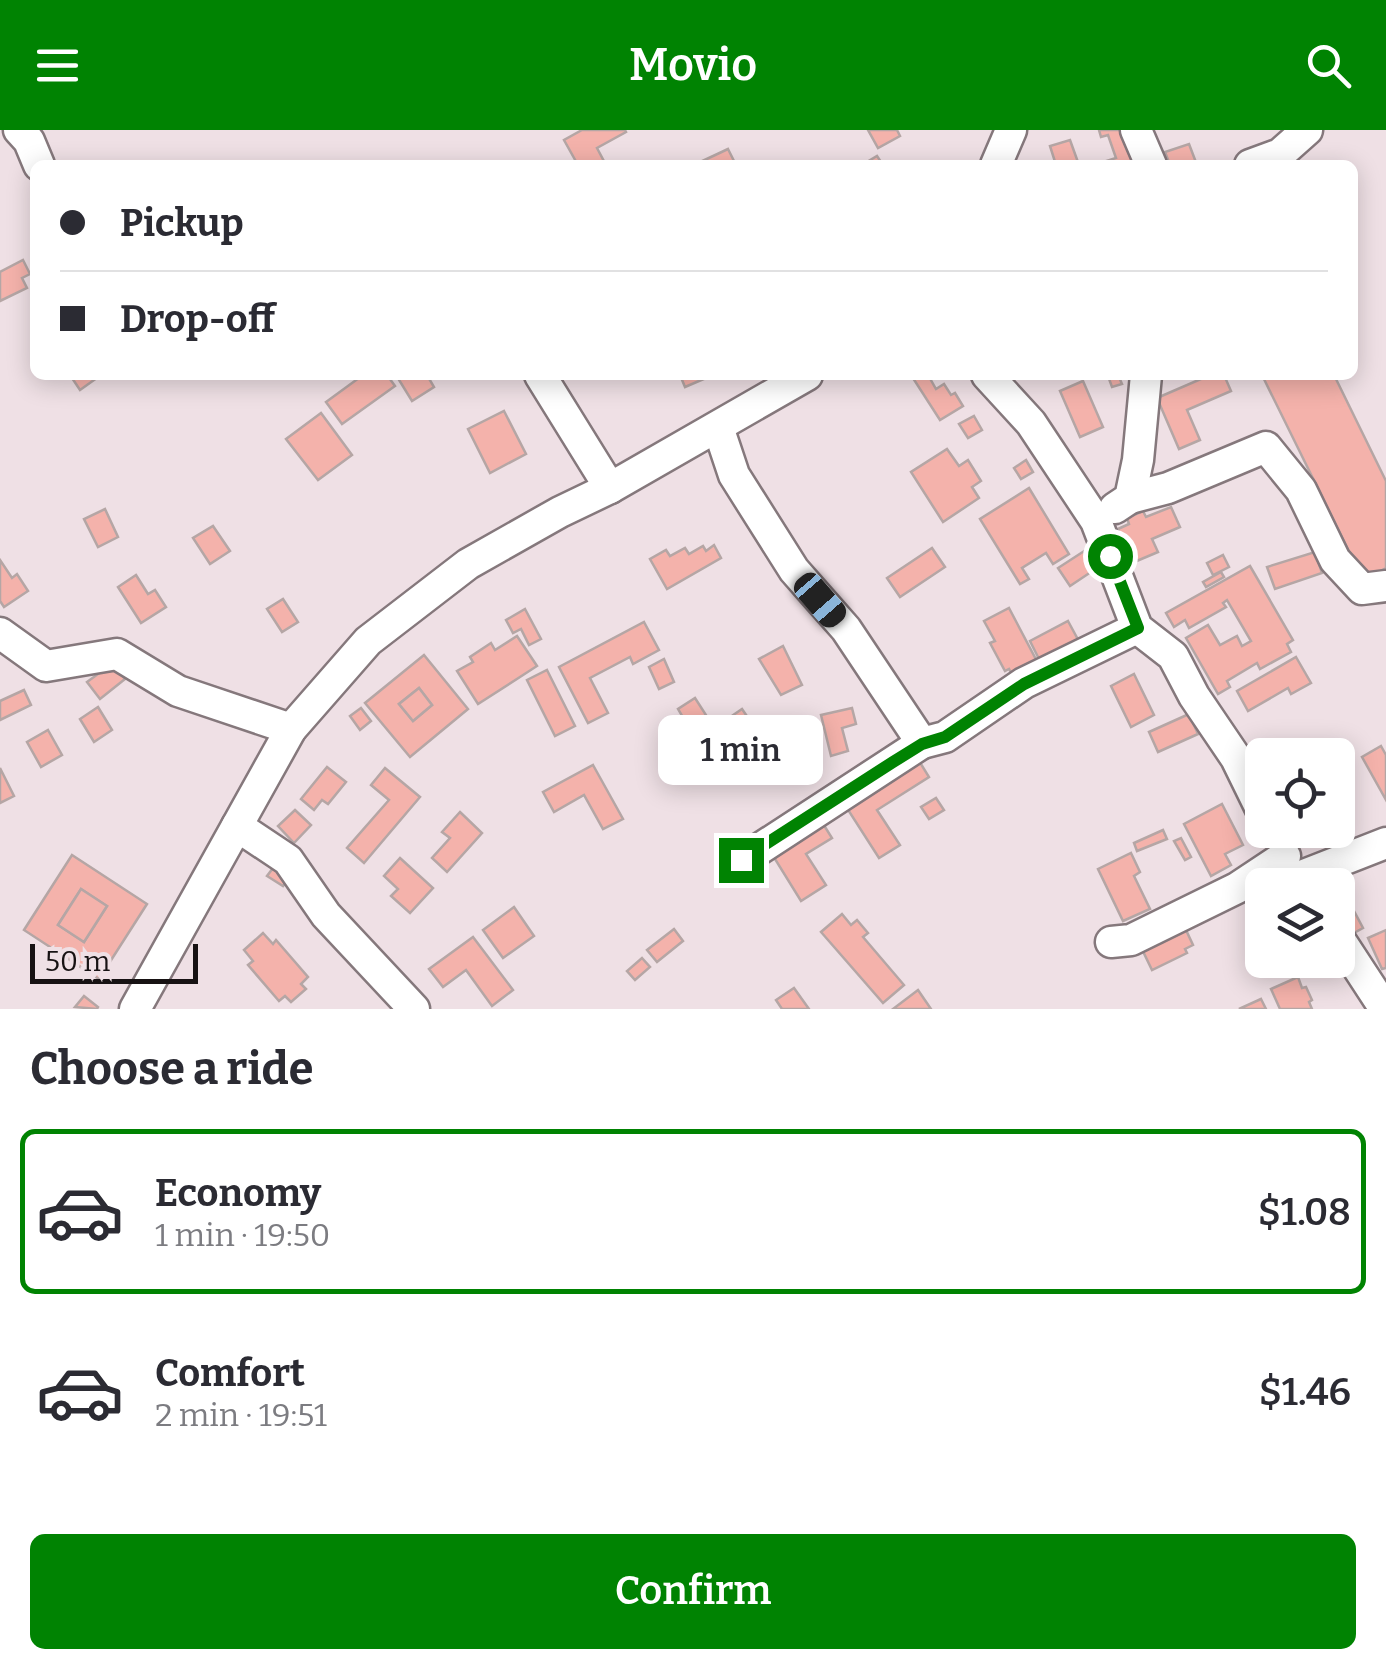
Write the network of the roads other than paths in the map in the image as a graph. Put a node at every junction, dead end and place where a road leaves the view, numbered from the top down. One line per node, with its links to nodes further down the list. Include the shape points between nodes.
1 (19, 130): 5 (street)
2 (1010, 130): 6 (street)
3 (1136, 130): 7 (street)
4 (1307, 130): 8 (street)
5 (38, 160)
6 (998, 160)
7 (1149, 160)
8 (1264, 160)
9 (543, 380): 14 (street)
10 (798, 380): 13 (street)
11 (992, 380): 16 (street, via 1031,423)
12 (1146, 380): 15 (street)
13 (718, 427): 14 (street); 21 (street, via 734,475 794,570 846,629)
14 (610, 488): 20 (street, via 424,595 368,642)
15 (1130, 498): 16 (street); 17 (street, via 1266,447 1301,490 1335,560 1362,589)
16 (1096, 520): 18 (street)
17 (1386, 586)
18 (1138, 628): 21 (street); 22 (street, via 1173,656)
19 (0, 633): 20 (street, via 46,666 117,654 178,691)
20 (291, 728): 23 (street)
21 (922, 744): 25 (street)
22 (1245, 776)
23 (237, 826): 29 (street); 30 (street, via 288,860 326,915)
24 (1386, 844): 26 (street)
25 (741, 860)
26 (1290, 862): 27 (street, via 1132,940)
27 (1111, 942)
28 (1355, 962): 31 (street)
29 (135, 1009)
30 (414, 1009)
31 (1385, 1009)

